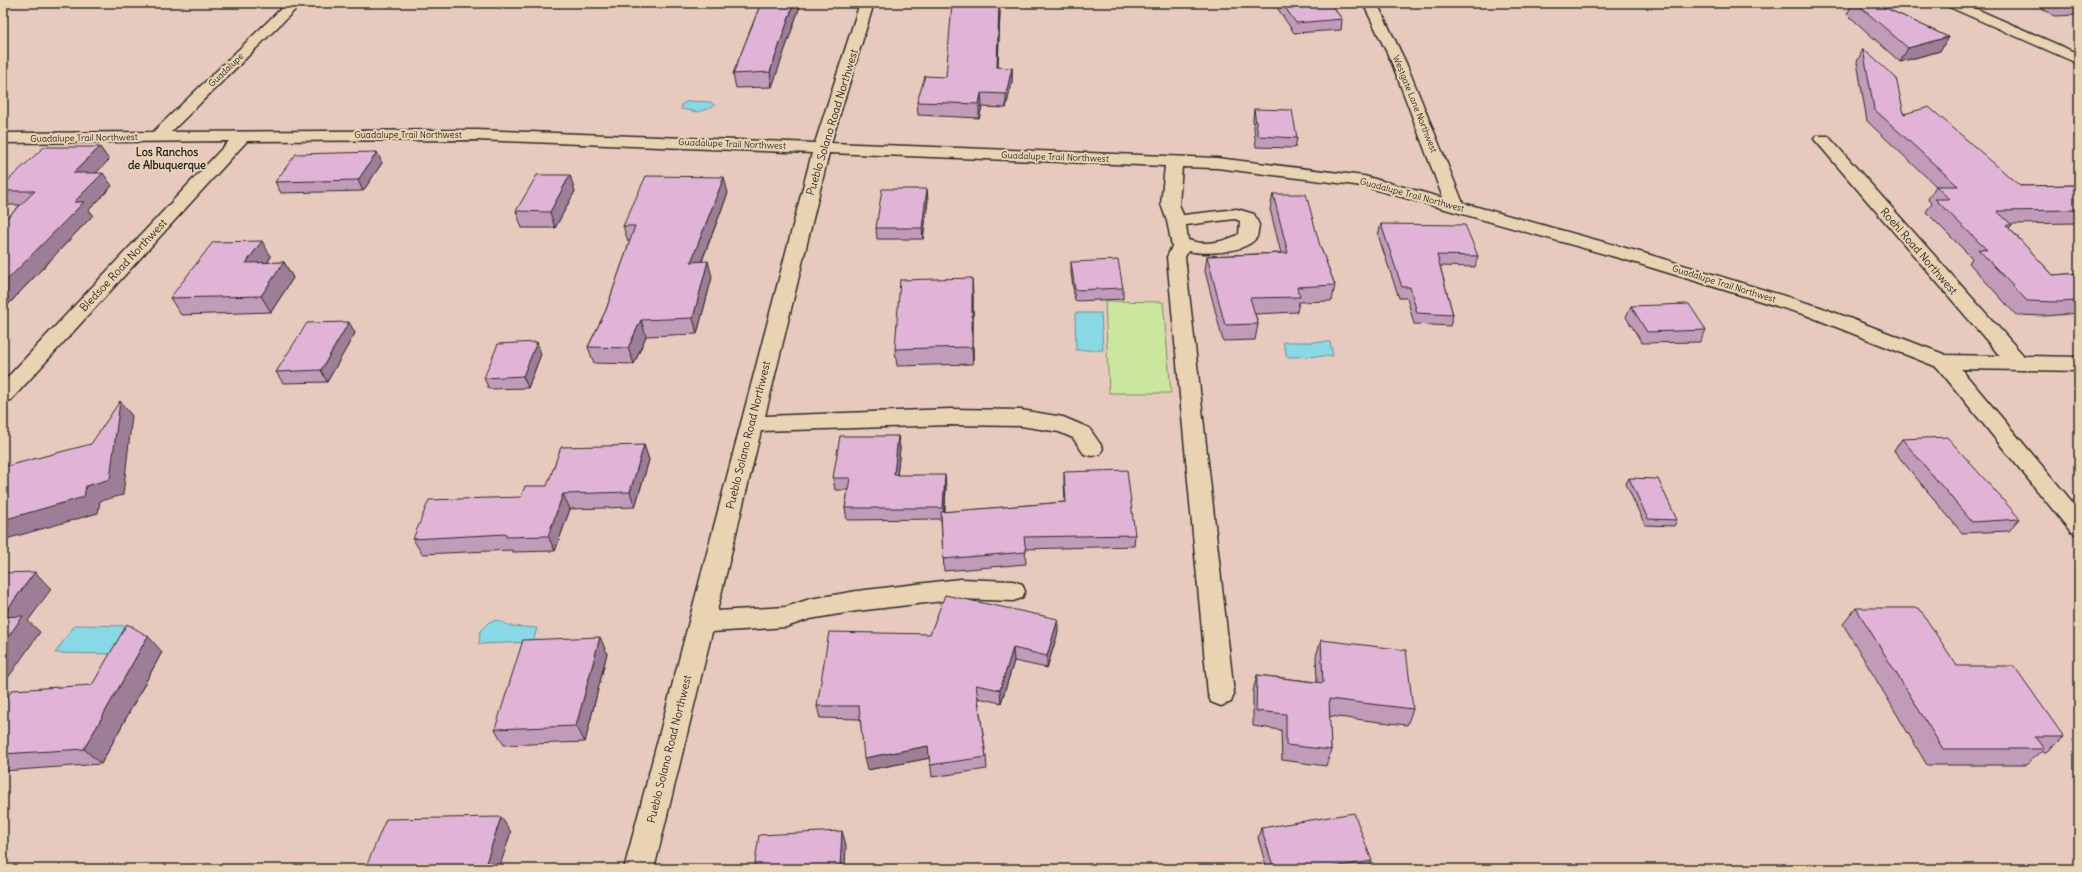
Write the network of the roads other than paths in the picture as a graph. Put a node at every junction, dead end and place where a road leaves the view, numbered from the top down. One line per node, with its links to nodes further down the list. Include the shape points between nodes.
1 (295, 3): 7 (street, Guadalupe)
2 (867, 3): 10 (street, Pueblo Solano Road Northwest)
3 (1370, 3): 12 (street, Westgate Lane Northwest, via 1399,63)
4 (1952, 3): 5 (street)
5 (2079, 60)
6 (243, 136): 7 (street, Guadalupe Trail Northwest); 10 (street, Guadalupe Trail Northwest, via 476,135); 18 (street, Bledsoe Road Northwest)
7 (157, 137): 8 (street, Guadalupe Trail Northwest)
8 (3, 138)
9 (1822, 139): 16 (street, Roehl Road Northwest)
10 (822, 147): 11 (street, Guadalupe Trail Northwest); 19 (street, Pueblo Solano Road Northwest)
11 (1174, 162): 12 (street, Guadalupe Trail Northwest, via 1217,163 1364,180); 13 (street, via 1170,204)
12 (1455, 206): 15 (street, Guadalupe Trail Northwest, via 1640,258 1813,311)
13 (1176, 221): 14 (street, via 1179,243); 14 (street, via 1237,214 1248,218 1250,225 1248,237 1241,242 1201,247)
14 (1182, 244): 24 (street, via 1176,256 1178,283)
15 (1944, 362): 16 (street, Guadalupe Trail Northwest); 21 (street)
16 (2017, 362): 17 (street, Guadalupe Trail Northwest)
17 (2079, 364)
18 (3, 395)
19 (751, 424): 20 (street, via 950,417 1021,418 1063,425 1081,433); 23 (street, Pueblo Solano Road Northwest)
20 (1092, 448)
21 (2079, 526)
22 (1013, 591): 23 (street, via 960,589 857,601 810,609 786,617)
23 (701, 622): 25 (street, Pueblo Solano Road Northwest)
24 (1221, 694)
25 (639, 869)

